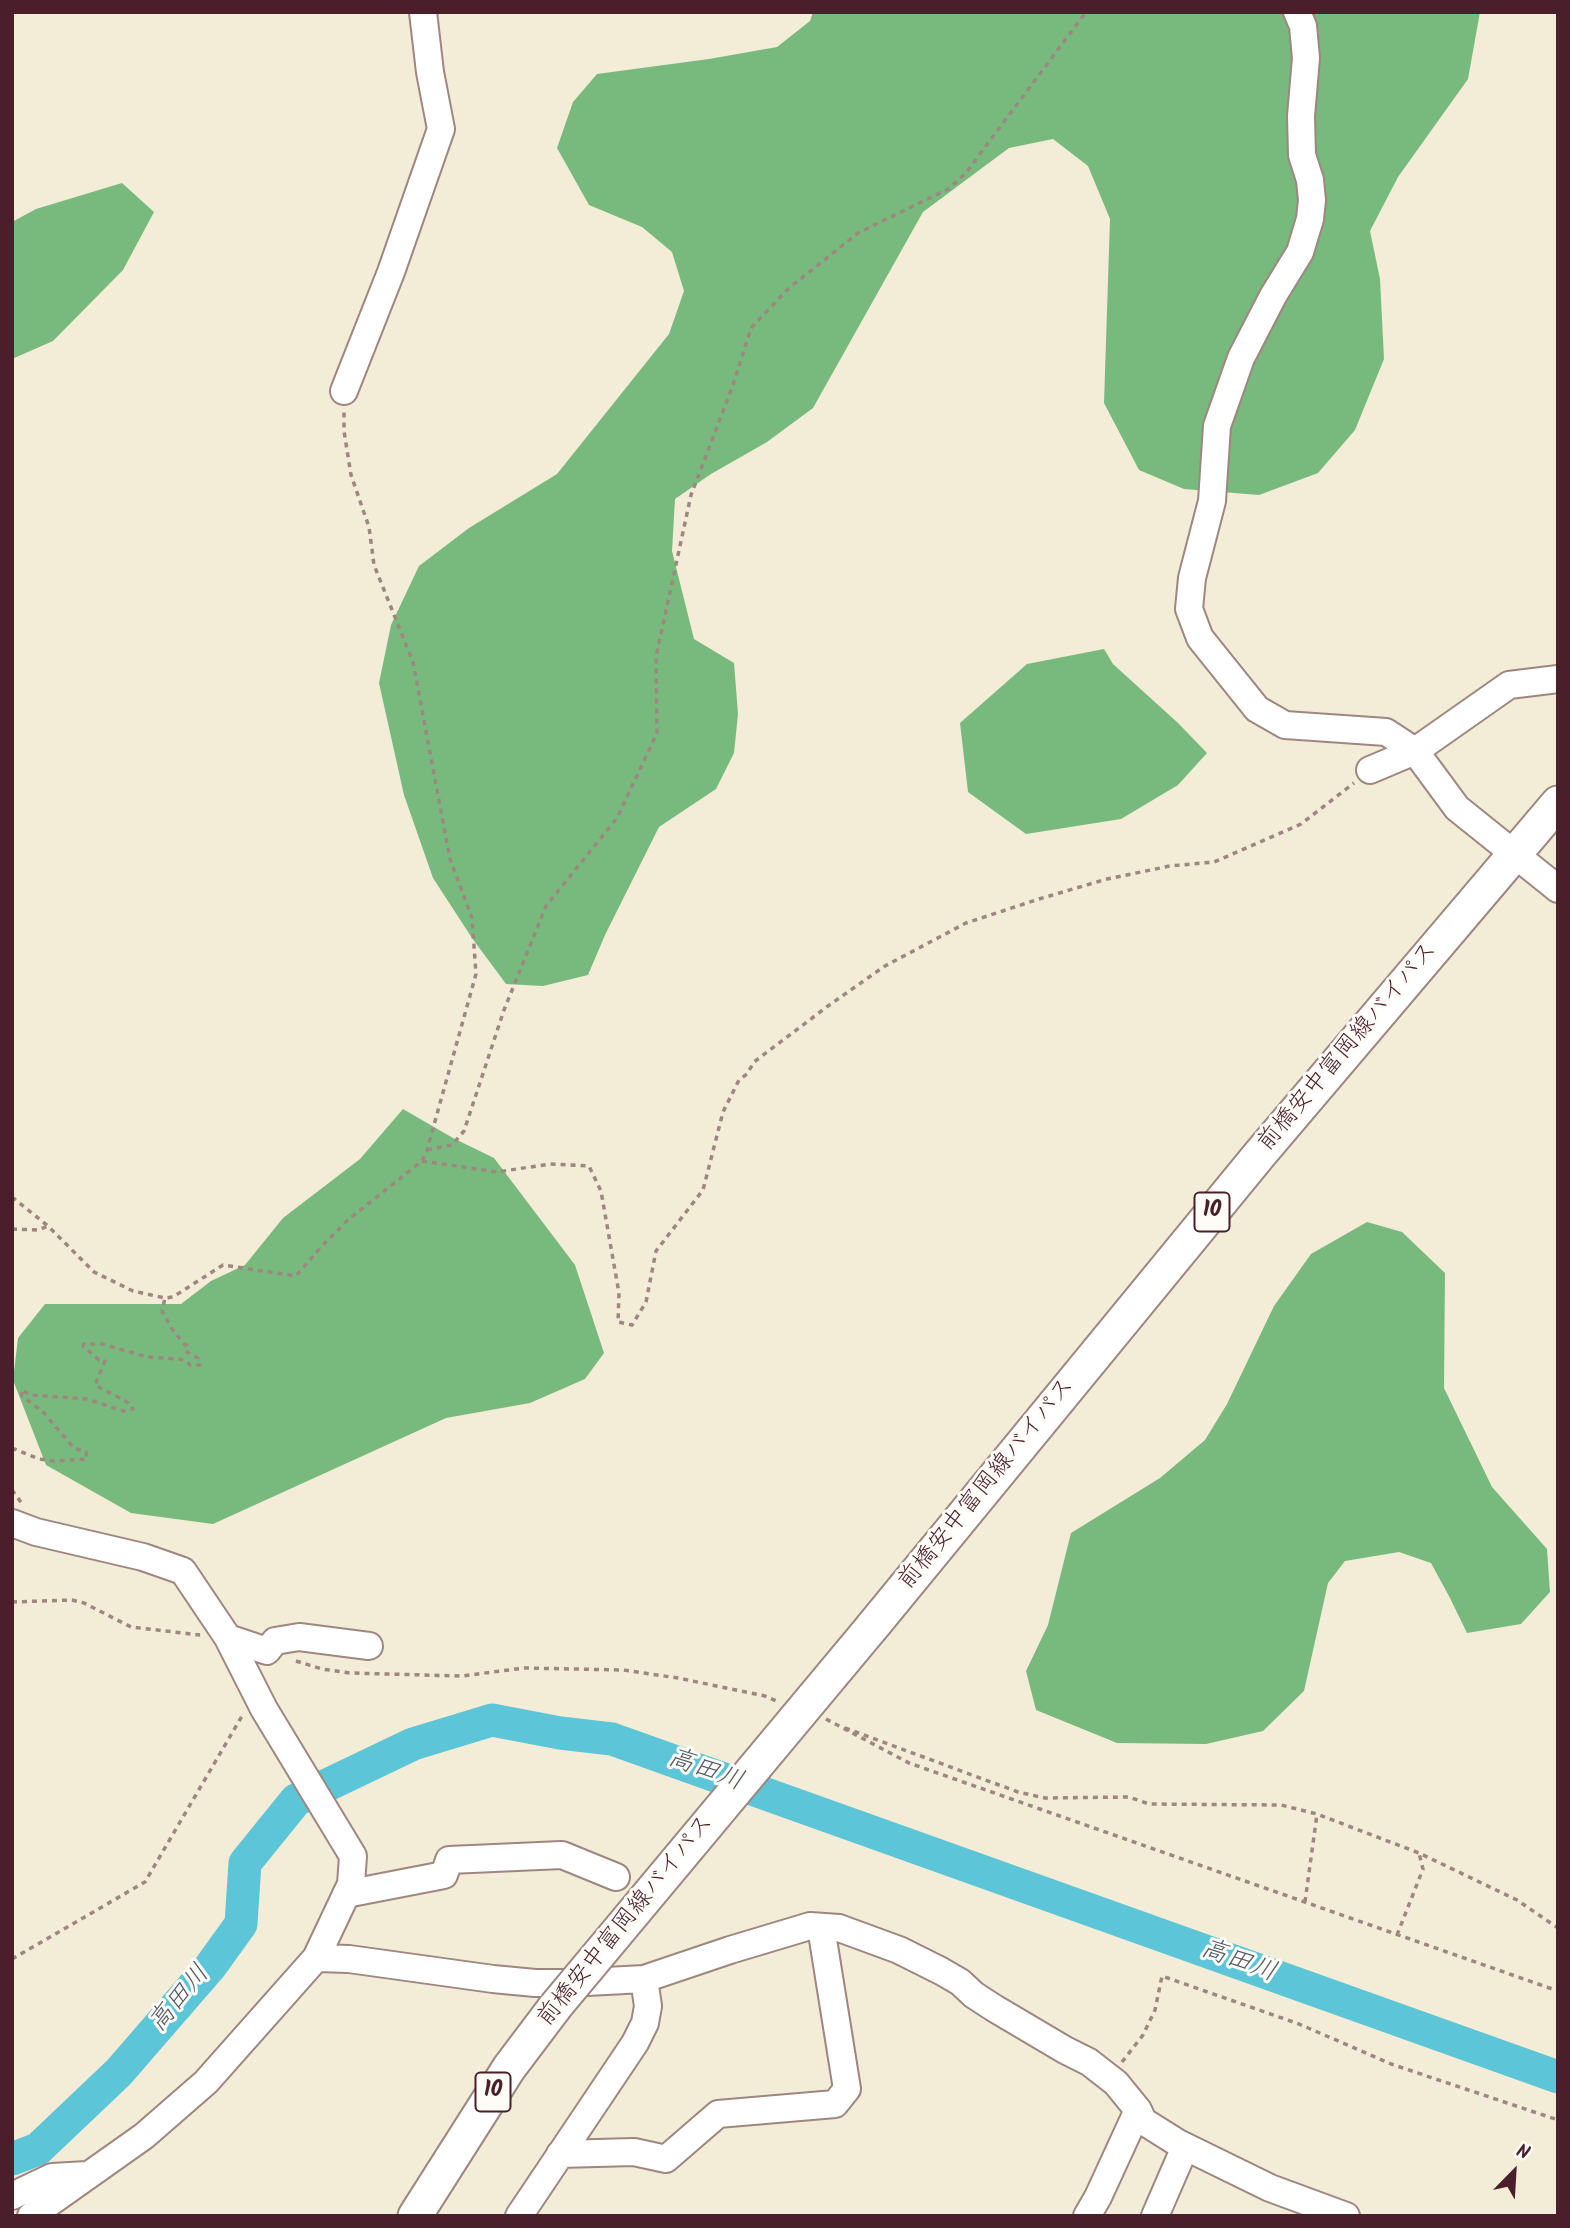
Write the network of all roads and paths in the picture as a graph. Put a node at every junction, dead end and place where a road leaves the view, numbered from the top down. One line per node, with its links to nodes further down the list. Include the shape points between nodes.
1 (422, 12): 4 (street, via 441,129)
2 (1086, 12): 11 (path, via 965,174 948,189 858,233 788,289 751,328 691,495 656,657 657,733 617,818 546,906 504,1010 464,1131 452,1145)
3 (1297, 12): 6 (street, via 1306,58 1301,116 1302,155 1312,200 1310,219 1300,252 1241,358 1217,426 1212,501 1192,578 1189,609 1200,638 1257,709 1285,725 1386,732)
4 (344, 391): 11 (path, via 351,475 369,527 374,565 413,662 450,859 472,918 476,974)
5 (1558, 680): 6 (street, via 1509,685)
6 (1415, 751): 7 (street); 9 (street, via 1457,808)
7 (1370, 770): 12 (path, via 1301,824 1214,862 1107,879 966,923 885,966 754,1062 723,1112 703,1190 656,1251 646,1302 632,1325 618,1322 620,1293 601,1191 589,1166 551,1164 497,1172)
8 (1558, 803): 9 (main road, 前橋安中富岡線バイパス / 10)
9 (1514, 854): 10 (street); 45 (main road, 前橋安中富岡線バイパス / 10, bridge, via 555,2007 509,2068)
10 (1558, 889)
11 (427, 1150): 12 (path)
12 (422, 1161): 16 (path, via 349,1219 296,1276 223,1265)
13 (12, 1197): 14 (path)
14 (48, 1226): 15 (path); 16 (path, via 94,1272 133,1291)
15 (12, 1229)
16 (165, 1298): 17 (path, via 162,1311 200,1365 102,1344 84,1345 105,1361 95,1385 133,1409 123,1411 87,1399 31,1395 21,1390 74,1447 86,1452 87,1460 39,1459)
17 (12, 1448)
18 (12, 1523): 20 (street, via 183,1571)
19 (12, 1602): 20 (path, via 72,1600 131,1627)
20 (228, 1638): 22 (street); 23 (street)
21 (369, 1646): 22 (street, via 299,1637 275,1641)
22 (267, 1651): 24 (path, via 322,1670 349,1673 462,1676 524,1668 623,1670 765,1696)
23 (260, 1701): 30 (street, via 353,1856); 36 (path, via 145,1882)
24 (789, 1705)
25 (825, 1718): 26 (path)
26 (836, 1726): 27 (path, via 1045,1798 1281,1805); 31 (path, via 909,1763)
27 (1317, 1814): 28 (path); 31 (path)
28 (1419, 1853): 33 (path, via 1517,1900); 34 (path, via 1423,1869)
29 (616, 1877): 30 (street, via 562,1855 449,1860 444,1875)
30 (346, 1894): 35 (street)
31 (1305, 1903): 34 (path)
32 (821, 1927): 37 (street, via 810,1926); 39 (street, via 839,1928 900,1950 941,1971); 43 (street, via 847,2090 835,2104 718,2114 666,2159 634,2152)
33 (1558, 1928)
34 (1397, 1935): 38 (path)
35 (316, 1958): 37 (street, via 536,1983); 44 (street, via 206,2082 144,2136)
36 (12, 1959)
37 (644, 1979): 43 (street, via 645,2023)
38 (1558, 1992)
39 (1110, 2078): 40 (street); 41 (path, via 1143,2035 1155,2010 1161,1976 1299,2024 1391,2064)
40 (1138, 2110): 42 (street, via 1143,2121); 51 (street)
41 (1558, 2120)
42 (1185, 2147): 52 (street); 53 (street, via 1270,2188)
43 (560, 2154): 50 (street)
44 (88, 2175): 46 (street, via 52,2177); 47 (street)
45 (437, 2182): 48 (main road, 前橋安中富岡線バイパス / 10); 49 (main road, 前橋安中富岡線バイパス / 10)
46 (12, 2196)
47 (31, 2216)
48 (415, 2216)
49 (426, 2216)
50 (519, 2216)
51 (1087, 2216)
52 (1155, 2216)
53 (1346, 2216)

